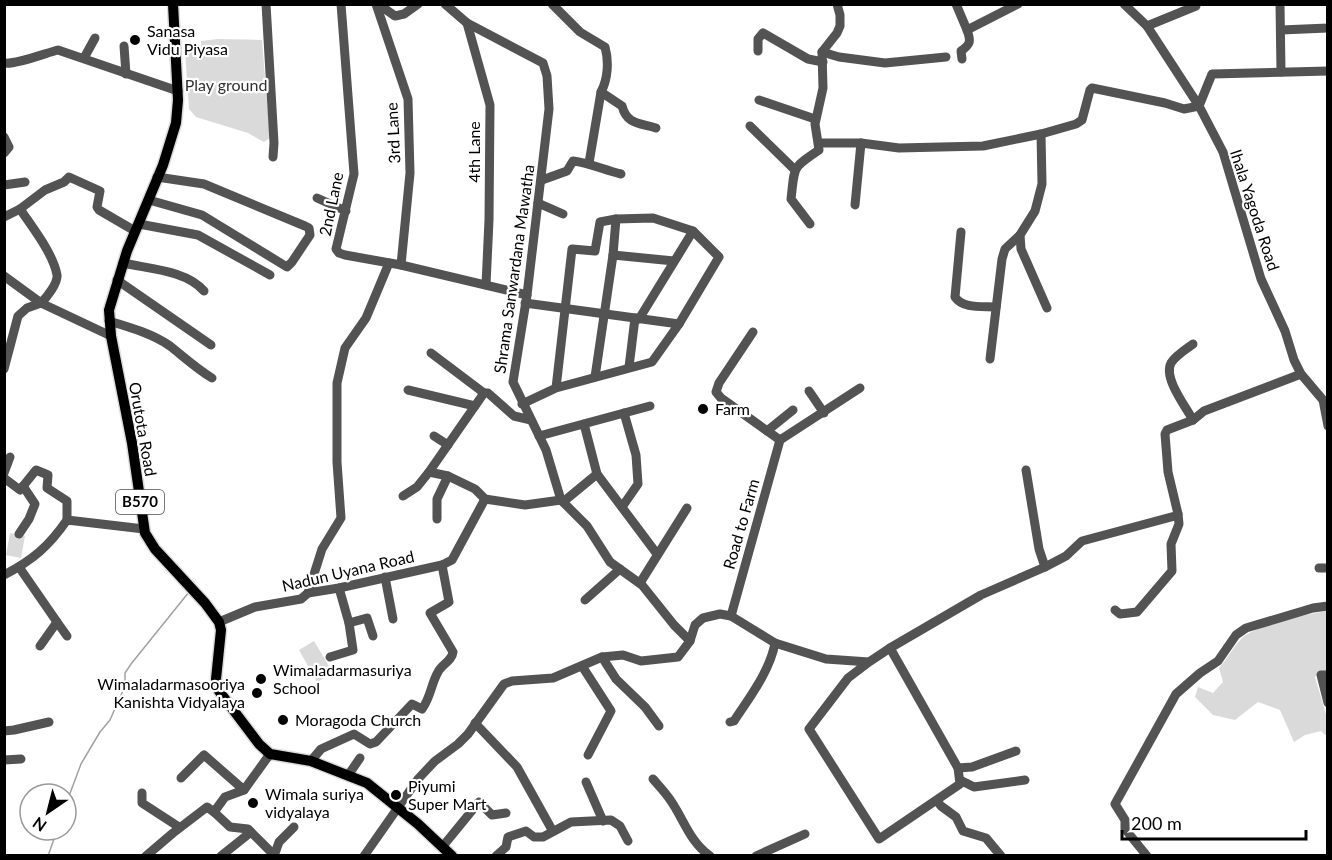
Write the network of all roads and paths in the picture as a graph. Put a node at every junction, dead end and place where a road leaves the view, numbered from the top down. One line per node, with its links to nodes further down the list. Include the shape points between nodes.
1 (173, 4): 30 (main road, Orutota Road / B570)
2 (266, 4): 42 (street)
3 (341, 4): 55 (street, 2nd Lane, via 354,174)
4 (377, 4): 5 (street, via 395,16); 68 (street, 3rd Lane, via 408,99 410,173)
5 (418, 4)
6 (445, 4): 14 (street, Shrama Sanwardana Mawatha)
7 (552, 4): 31 (street, via 580,32 604,47 608,57)
8 (837, 4): 22 (street, via 840,26)
9 (956, 4): 17 (street)
10 (1018, 4): 17 (street)
11 (1124, 4): 15 (street, Ihala Yagoda Road)
12 (1280, 4): 18 (street)
13 (1196, 6): 15 (street)
14 (467, 23): 47 (street, Shrama Sanwardana Mawatha, via 543,63 549,109); 72 (street, 4th Lane, via 490,105)
15 (1147, 26): 33 (street, Ihala Yagoda Road)
16 (1328, 28): 18 (street)
17 (967, 30): 25 (street, via 971,40 961,51)
18 (1281, 30): 28 (street)
19 (95, 38): 24 (street)
20 (124, 46): 29 (street)
21 (758, 51): 22 (street, via 758,39 764,33 808,59)
22 (823, 57): 23 (street, via 885,63); 34 (street, via 823,88)
23 (945, 57)
24 (84, 58): 26 (street, via 58,50); 29 (street)
25 (962, 59)
26 (4, 63)
27 (1328, 71): 28 (street)
28 (1281, 72): 33 (street, via 1212,74)
29 (126, 74): 30 (street)
30 (178, 91): 46 (main road, Orutota Road / B570, via 176,123)
31 (601, 92): 36 (street, via 622,106 629,120); 43 (street)
32 (759, 100): 34 (street)
33 (1199, 106): 37 (street, via 1184,109 1092,88 1082,120); 91 (street, Ihala Yagoda Road, via 1223,152 1261,279)
34 (815, 119): 39 (street)
35 (750, 126): 44 (street)
36 (656, 128)
37 (1041, 134): 40 (street, via 983,146 900,148); 63 (street, via 1042,184 1035,211)
38 (4, 137): 41 (street, via 9,147)
39 (819, 143): 40 (street); 44 (street, via 819,150)
40 (861, 143): 53 (street)
41 (4, 153)
42 (273, 157)
43 (590, 163): 45 (street); 47 (street, via 573,160 567,171)
44 (795, 170): 59 (street, via 791,199)
45 (621, 174)
46 (157, 177): 51 (main road, Orutota Road / B570); 51 (street, via 204,184 305,226 310,235 287,267 202,215)
47 (542, 180): 52 (street, Shrama Sanwardana Mawatha)
48 (25, 182): 49 (street)
49 (4, 185)
50 (317, 198): 55 (street)
51 (149, 200): 60 (main road, Orutota Road / B570)
52 (538, 203): 56 (street); 74 (street, Shrama Sanwardana Mawatha)
53 (855, 205)
54 (20, 209): 57 (street); 60 (street, via 69,177 100,191 99,210); 75 (street, via 46,249 57,276)
55 (346, 211): 67 (street, 2nd Lane, via 336,249)
56 (563, 214)
57 (4, 217)
58 (616, 219): 61 (street, via 653,218); 64 (street); 78 (street, via 600,222 595,251 572,249)
59 (810, 224)
60 (137, 227): 66 (main road, Orutota Road / B570); 69 (street, via 198,236)
61 (693, 231): 65 (street); 82 (street, via 719,257)
62 (961, 232): 76 (street, via 955,297 965,305)
63 (1020, 236): 76 (street, via 1005,249); 77 (street, via 1021,249)
64 (613, 255): 65 (street); 79 (street)
65 (674, 261): 80 (street)
66 (123, 263): 71 (main road, Orutota Road / B570); 73 (street, via 186,278)
67 (389, 263): 68 (street, 2nd Lane); 141 (street, via 366,318 345,348 337,383 341,518 322,549)
68 (401, 265): 72 (street, 2nd Lane)
69 (270, 275)
70 (4, 276): 75 (street)
71 (117, 280): 81 (main road, Orutota Road / B570); 86 (street)
72 (486, 285): 74 (street, 2nd Lane)
73 (204, 291)
74 (526, 299): 78 (street, 2nd Lane); 100 (street, Shrama Sanwardana Mawatha, via 513,381)
75 (43, 301): 84 (street); 90 (street, via 18,316)
76 (996, 307): 88 (street)
77 (1047, 308)
78 (564, 309): 79 (street, 2nd Lane); 94 (street)
79 (603, 313): 80 (street, 2nd Lane); 92 (street)
80 (637, 319): 82 (street, 2nd Lane); 89 (street)
81 (109, 321): 84 (main road, Orutota Road / B570); 93 (street, via 168,345)
82 (679, 324): 89 (street, via 652,362)
83 (753, 332): 110 (street, via 716,392)
84 (111, 336): 130 (main road, Orutota Road / B570)
85 (1192, 344): 107 (street, via 1171,364 1170,374)
86 (211, 345)
87 (431, 353): 98 (street)
88 (990, 359)
89 (629, 367): 92 (street)
90 (4, 369)
91 (1301, 374): 99 (street); 107 (street, via 1204,411)
92 (595, 377): 94 (street)
93 (212, 378)
94 (556, 388): 100 (street)
95 (860, 388): 105 (street)
96 (408, 390): 101 (street)
97 (809, 391): 105 (street)
98 (484, 393): 101 (street); 106 (street, via 489,393 514,416)
99 (1325, 400): 109 (street)
100 (522, 404): 106 (street, Shrama Sanwardana Mawatha)
101 (475, 406): 114 (street)
102 (650, 406): 104 (street)
103 (793, 410): 110 (street)
104 (624, 413): 108 (street); 125 (street, via 636,455 638,484)
105 (824, 413): 113 (street)
106 (531, 420): 112 (street, Shrama Sanwardana Mawatha)
107 (1193, 420): 127 (street, via 1165,434 1168,472)
108 (584, 424): 112 (street); 118 (street)
109 (1328, 426)
110 (767, 431): 113 (street)
111 (434, 436): 114 (street)
112 (539, 436): 124 (street, Shrama Sanwardana Mawatha)
113 (780, 440): 145 (street, Road to Farm)
114 (448, 445): 117 (street)
115 (10, 457): 120 (street)
116 (1026, 470): 135 (street)
117 (429, 472): 119 (street); 122 (street, via 417,487)
118 (597, 474): 124 (street); 125 (street)
119 (448, 476): 123 (street, via 475,489); 128 (street, via 437,499)
120 (5, 478): 121 (street, via 20,490)
121 (23, 486): 129 (street, via 36,470 48,475 47,488 67,501); 131 (street, via 35,504)
122 (402, 496)
123 (485, 499): 124 (street, via 525,506); 133 (street, via 452,560)
124 (562, 501): 136 (street, Shrama Sanwardana Mawatha, via 587,526 610,562)
125 (622, 507): 132 (street)
126 (687, 508): 132 (street)
127 (1178, 514): 135 (street, via 1082,541 1066,556); 144 (street, via 1172,571 1137,612 1120,614)
128 (437, 519)
129 (67, 520): 130 (street); 134 (street, via 49,545)
130 (144, 529): 148 (main road, Orutota Road / B570, via 149,542)
131 (19, 534)
132 (657, 554): 139 (street)
133 (442, 565): 138 (street, Nadun Uyana Road); 173 (street, via 449,602 430,613 453,652 437,673 429,699 422,709 412,704 376,742 370,744 354,734 321,748)
134 (19, 567): 137 (street); 147 (street)
135 (1045, 567): 155 (street, via 981,595)
136 (620, 569): 139 (street, Shrama Sanwardana Mawatha); 142 (street)
137 (4, 575)
138 (385, 577): 140 (street, Nadun Uyana Road); 146 (street)
139 (640, 583): 152 (street, Shrama Sanwardana Mawatha)
140 (339, 588): 141 (street, Nadun Uyana Road); 149 (street)
141 (308, 593): 148 (street, Nadun Uyana Road, via 301,599 255,607)
142 (585, 600)
143 (1328, 606): 204 (street, via 1246,628 1236,635 1218,661 1176,694 1115,804 1125,820 1125,829)
144 (1115, 610)
145 (731, 616): 152 (street, via 703,618 695,625); 153 (street)
146 (393, 619)
147 (57, 622): 150 (street); 154 (street)
148 (219, 622): 168 (main road, via 219,691)
149 (349, 623): 151 (street, via 367,618); 156 (street, via 353,650)
150 (67, 636)
151 (373, 636)
152 (690, 641): 157 (street, via 678,657 641,661 623,655)
153 (775, 643): 158 (street, via 826,659); 163 (street, via 753,693 734,722)
154 (40, 646)
155 (890, 648): 158 (street); 174 (street)
156 (330, 657)
157 (602, 657): 159 (street); 165 (street, via 616,680)
158 (869, 662): 183 (street, via 849,678 809,729 879,839)
159 (582, 666): 164 (street, via 553,678 504,684); 169 (street, via 611,711)
160 (1328, 675): 161 (street, via 1321,675)
161 (1328, 704)
162 (49, 722): 166 (street, via 14,730)
163 (730, 722)
164 (475, 723): 184 (street, via 458,744 435,760 418,779); 190 (street, via 517,767)
165 (659, 726)
166 (4, 727)
167 (1016, 752): 174 (street)
168 (270, 754): 173 (main road); 181 (street)
169 (588, 756)
170 (360, 758): 175 (street)
171 (21, 759): 172 (street)
172 (4, 760)
173 (312, 761): 175 (main road)
174 (958, 768): 178 (street)
175 (349, 774): 184 (main road)
176 (181, 778): 181 (street, via 204,755)
177 (653, 779): 201 (street, via 687,831)
178 (960, 780): 179 (street, via 974,787); 183 (street)
179 (1025, 780)
180 (586, 782): 187 (street)
181 (244, 790): 185 (street, via 225,798)
182 (142, 794): 188 (street, via 142,802)
183 (937, 801): 203 (street, via 956,817 963,831 986,838)
184 (399, 808): 194 (main road); 198 (street)
185 (214, 812): 188 (street, via 207,807); 191 (street, via 230,827)
186 (506, 813): 194 (street, via 492,815 479,802)
187 (603, 821): 193 (street, via 620,826); 200 (street, via 571,822 543,837 526,831 508,837 510,848)
188 (180, 827): 195 (street)
189 (294, 827): 197 (street, via 279,842)
190 (551, 828)
191 (251, 832): 196 (street); 197 (street)
192 (805, 834): 202 (street)
193 (628, 842)
194 (442, 846): 199 (main road)
195 (146, 855)
196 (221, 855)
197 (274, 855)
198 (364, 855)
199 (452, 855)
200 (496, 855)
201 (710, 855)
202 (756, 855)
203 (1000, 855)
204 (1146, 855)

